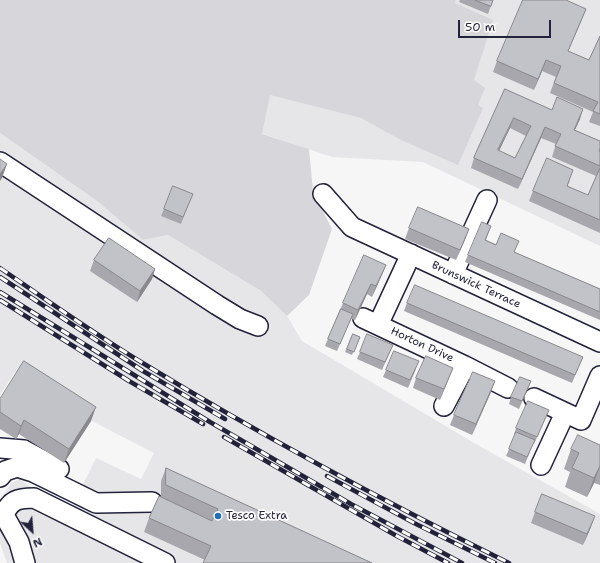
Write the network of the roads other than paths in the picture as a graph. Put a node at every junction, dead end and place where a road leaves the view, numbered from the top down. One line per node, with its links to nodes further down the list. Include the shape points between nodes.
1 (0, 162): 6 (street, via 217,305)
2 (323, 194): 4 (street, Brunswick Terrace, via 352,227)
3 (487, 200): 5 (street)
4 (411, 254): 5 (street, Brunswick Terrace); 8 (street, Horton Drive, via 370,322)
5 (453, 274): 7 (street, Brunswick Terrace)
6 (258, 326)
7 (600, 342)
8 (465, 366): 10 (street, Horton Drive); 12 (street)
9 (600, 376): 13 (street)
10 (508, 388)
11 (534, 398): 13 (street)
12 (444, 406)
13 (583, 413): 15 (street)
14 (0, 448): 16 (street, via 24,450)
15 (541, 465)
16 (59, 469)
17 (0, 477): 18 (street, via 6,471 17,467 33,472 96,503)
18 (152, 502)
19 (2, 512): 20 (street, via 18,542); 21 (street, via 21,498 34,498)
20 (25, 563)
21 (165, 563)

